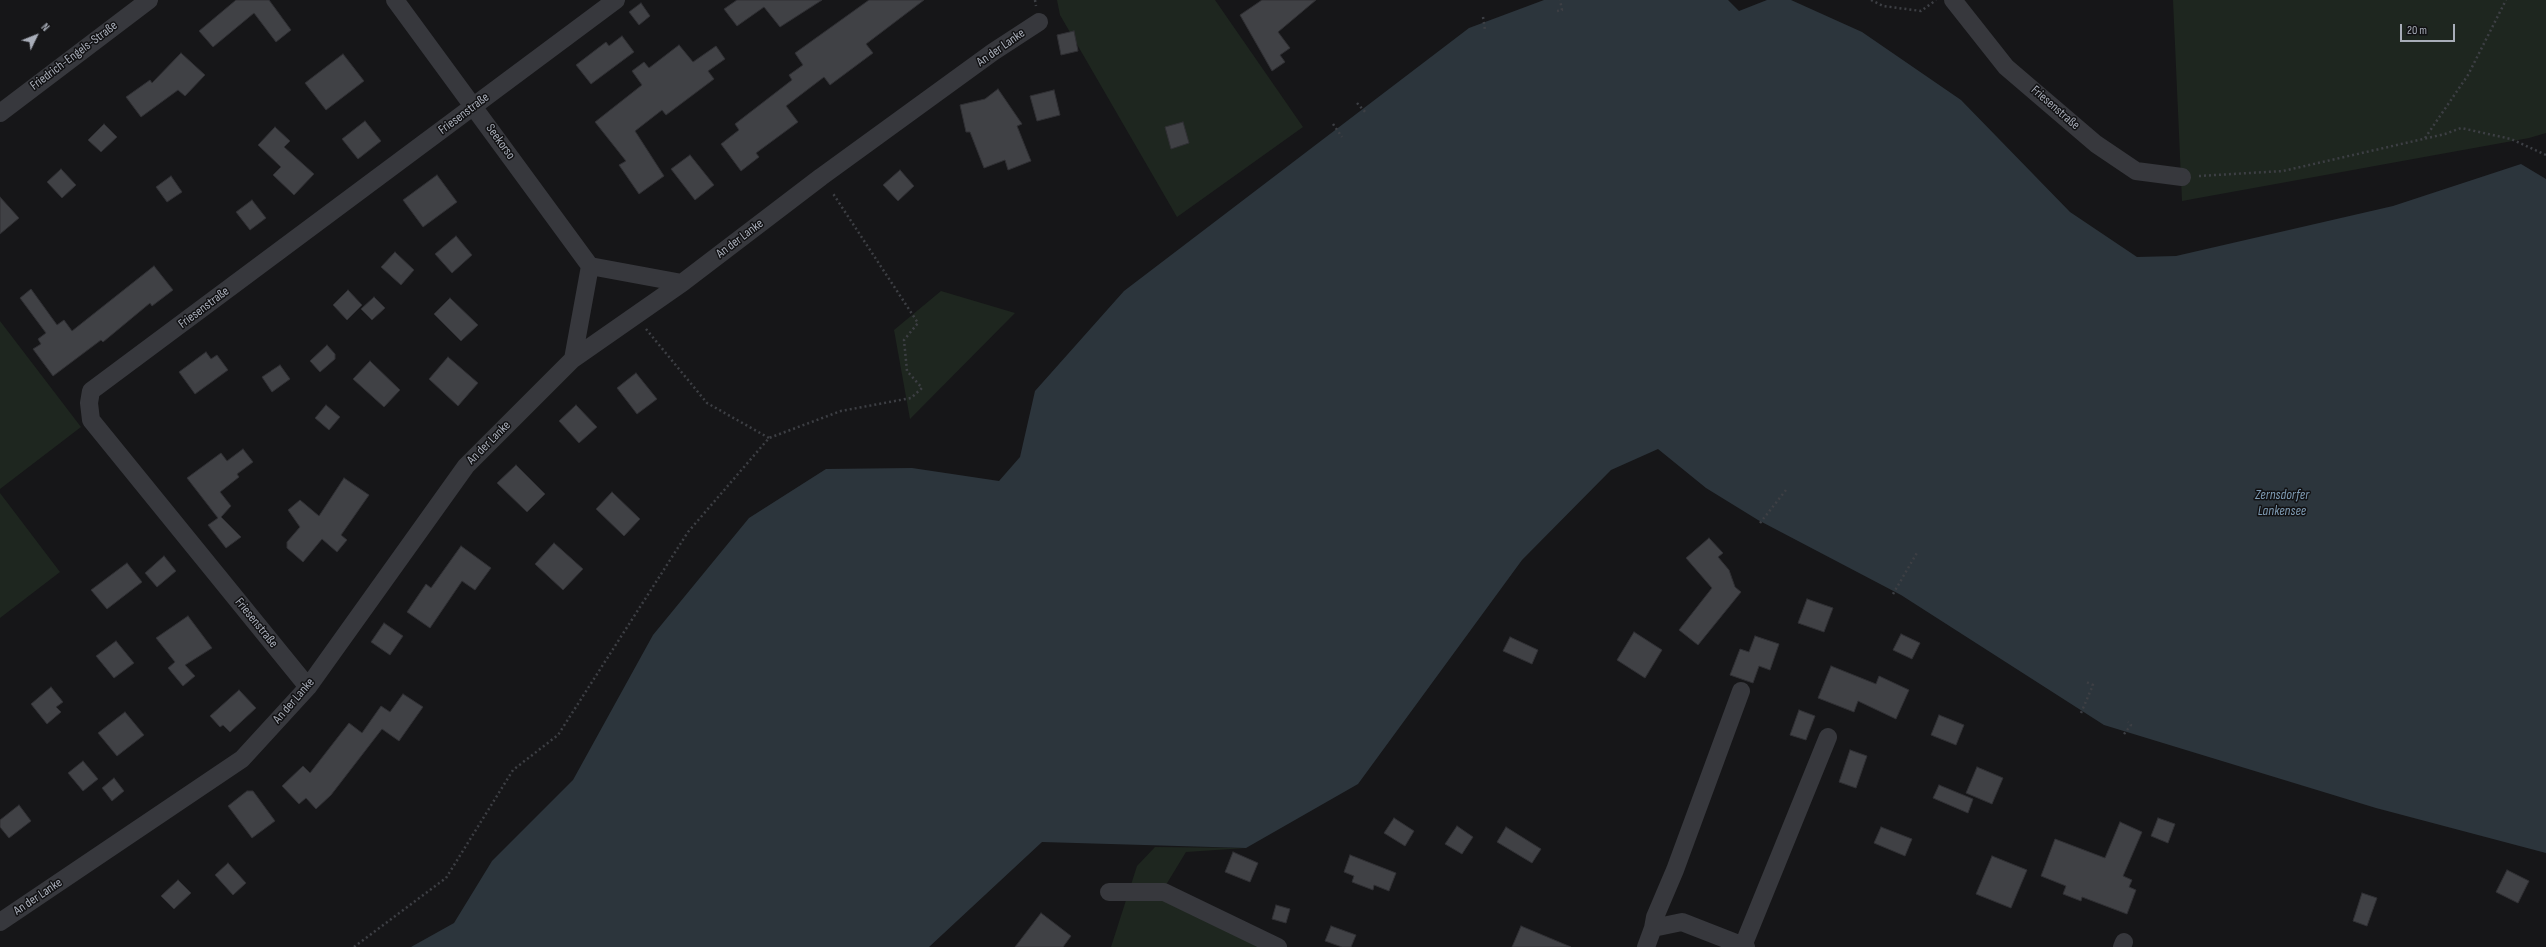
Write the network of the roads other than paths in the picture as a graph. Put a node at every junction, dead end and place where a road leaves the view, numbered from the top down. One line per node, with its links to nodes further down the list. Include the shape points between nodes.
1 (149, 0): 7 (street, Friedrich-Engels-Straße)
2 (395, 0): 6 (street, Seekorso)
3 (616, 0): 6 (street, Friesenstraße)
4 (1953, 0): 8 (street, Friesenstraße, via 2006,67 2096,144 2136,171)
5 (1039, 22): 10 (street, An der Lanke, via 993,52 820,177)
6 (474, 106): 9 (street, Seekorso); 12 (street, Friesenstraße, via 91,391 91,420)
7 (0, 113)
8 (2182, 176)
9 (590, 266): 10 (street); 11 (street)
10 (682, 283): 11 (street, An der Lanke)
11 (573, 359): 12 (street, An der Lanke, via 466,466)
12 (308, 687): 16 (street, An der Lanke, via 242,759)
13 (1741, 691): 17 (street, via 1655,917)
14 (1828, 737): 18 (street)
15 (1109, 892): 19 (street, via 1164,892)
16 (0, 922)
17 (1654, 928): 18 (street, via 1682,922); 20 (street)
18 (1744, 946)
19 (1278, 947)
20 (1646, 947)

